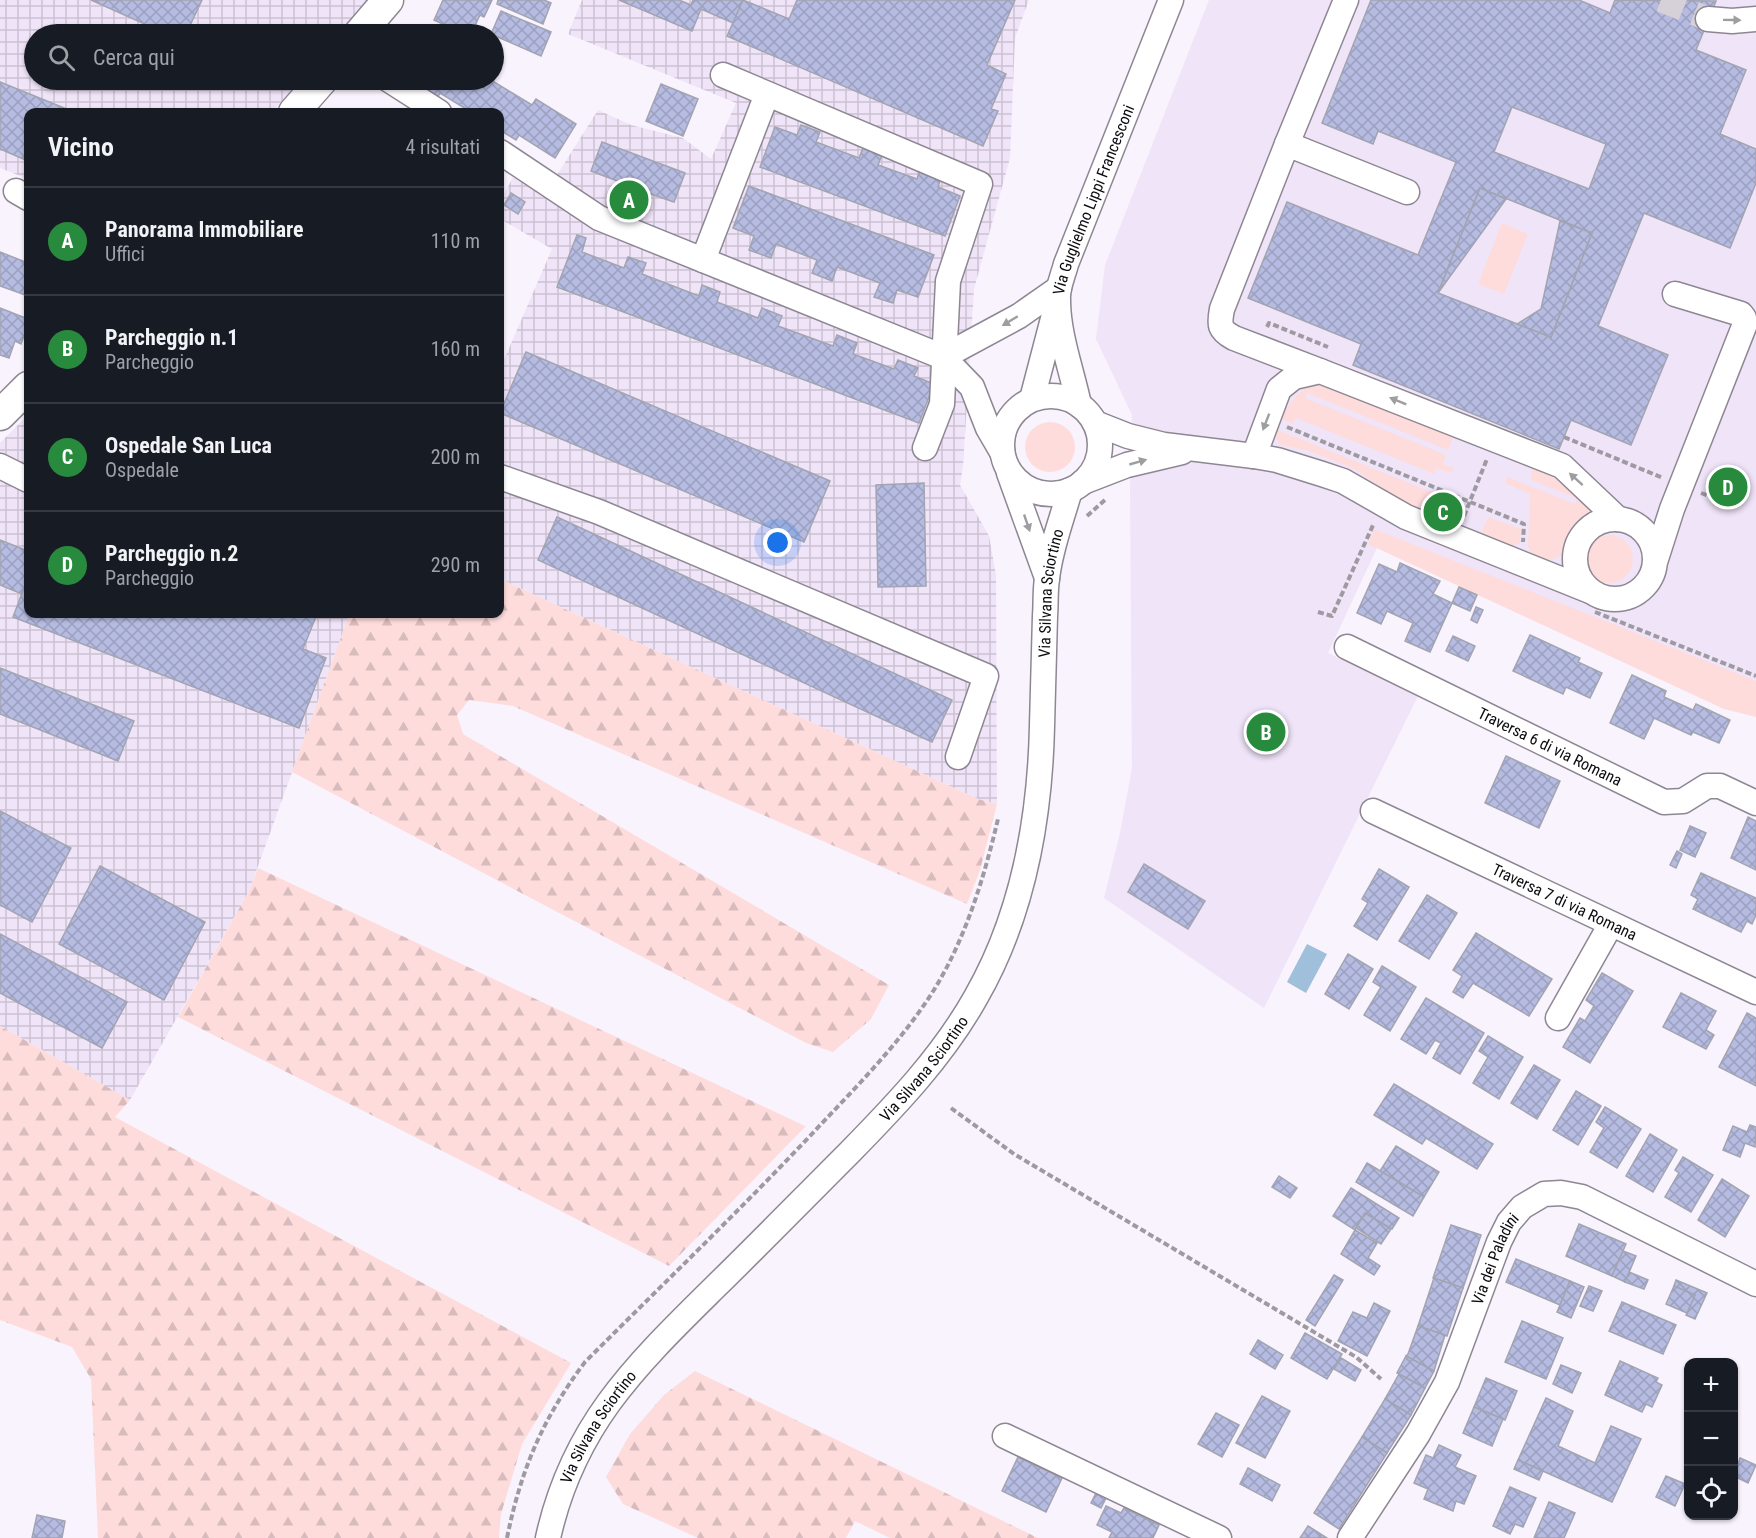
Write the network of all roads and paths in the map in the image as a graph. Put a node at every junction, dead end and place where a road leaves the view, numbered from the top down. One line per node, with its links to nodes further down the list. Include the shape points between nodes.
1 (388, 0): 6 (main road)
2 (1171, 0): 17 (street, Via Guglielmo Lippi Francesconi, via 1066,264)
3 (1346, 0): 13 (street)
4 (1708, 19): 5 (street, one-way to 5)
5 (1756, 19)
6 (368, 24)
7 (723, 75): 10 (street)
8 (313, 90): 11 (main road)
9 (405, 90): 12 (street)
10 (767, 94): 16 (street); 20 (street, via 980,184 948,281)
11 (298, 108)
12 (433, 108)
13 (1287, 144): 15 (street); 19 (street, via 1222,309 1220,323 1225,333)
14 (504, 155): 16 (street, via 599,218)
15 (1407, 192)
16 (703, 260): 20 (street)
17 (1058, 294): 20 (street, one-way to 20); 24 (street); 25 (street, Via Guglielmo Lippi Francesconi, via 1062,331)
18 (1675, 294): 37 (street, via 1741,314 1745,324)
19 (1264, 351): 21 (street); 22 (street)
20 (944, 357): 30 (street, via 942,404); 33 (street, via 972,387)
21 (1320, 371): 22 (street, via 1294,377); 29 (street, one-way to 21)
22 (1279, 389): 32 (street, one-way to 32)
23 (24, 391): 26 (main road)
24 (1032, 399): 25 (street, via 1062,397); 33 (street, via 1008,420 1003,436)
25 (1087, 414): 31 (street, via 1128,436); 38 (street, Via Guglielmo Lippi Francesconi, via 1099,438 1099,454 1090,475)
26 (0, 415)
27 (1278, 423): 41 (path)
28 (1564, 437): 37 (path)
29 (1495, 439): 41 (path); 43 (street, one-way to 29, via 1562,466)
30 (925, 448)
31 (1195, 450): 32 (street); 38 (street, one-way to 31, via 1159,456)
32 (1254, 456): 51 (street, via 1343,481 1406,517)
33 (1005, 460): 38 (street, via 1017,481 1034,491 1046,494); 52 (street, one-way to 52)
34 (0, 466): 35 (street)
35 (24, 478)
36 (504, 478): 57 (street, via 598,512 986,676)
37 (1682, 485): 40 (path); 42 (street)
38 (1077, 486): 52 (street, Via Silvana Sciortino)
39 (1112, 494): 44 (path)
40 (1711, 497)
41 (1470, 502): 46 (path); 48 (path, via 1524,524)
42 (1672, 509): 47 (street, via 1665,520); 49 (street)
43 (1618, 519): 47 (street); 50 (street, via 1598,523 1583,535)
44 (1082, 523)
45 (1378, 523): 54 (path, via 1371,527 1332,616)
46 (1461, 525)
47 (1645, 532): 49 (street)
48 (1523, 550)
49 (1656, 559): 53 (street, via 1651,579 1637,593 1619,600)
50 (1575, 564): 51 (street); 53 (street)
51 (1542, 571): 53 (street)
52 (1047, 578): 69 (street, Via Silvana Sciortino, via 1041,758 1031,836 1011,921 977,997 912,1087 656,1344 613,1395 574,1460)
53 (1590, 601): 56 (path)
54 (1318, 612)
55 (1347, 647): 58 (street, Traversa 6 di via Romana, via 1664,802 1683,801 1707,786 1720,786)
56 (1756, 676)
57 (958, 757)
58 (1756, 803)
59 (1373, 810): 61 (street, Traversa 7 di via Romana)
60 (998, 819): 68 (path, via 969,916 933,992 901,1036 838,1106 585,1362 545,1422 528,1462)
61 (1611, 924): 62 (street, Traversa 7 di via Romana); 63 (street)
62 (1756, 992)
63 (1558, 1018)
64 (951, 1108): 66 (path, via 1014,1154 1356,1357)
65 (1756, 1284): 71 (street, Via dei Paladini, via 1582,1197 1553,1193 1528,1202 1503,1233 1459,1354 1433,1409)
66 (1381, 1379)
67 (1005, 1436): 70 (street)
68 (507, 1538)
69 (548, 1538)
70 (1219, 1538)
71 (1350, 1538)

